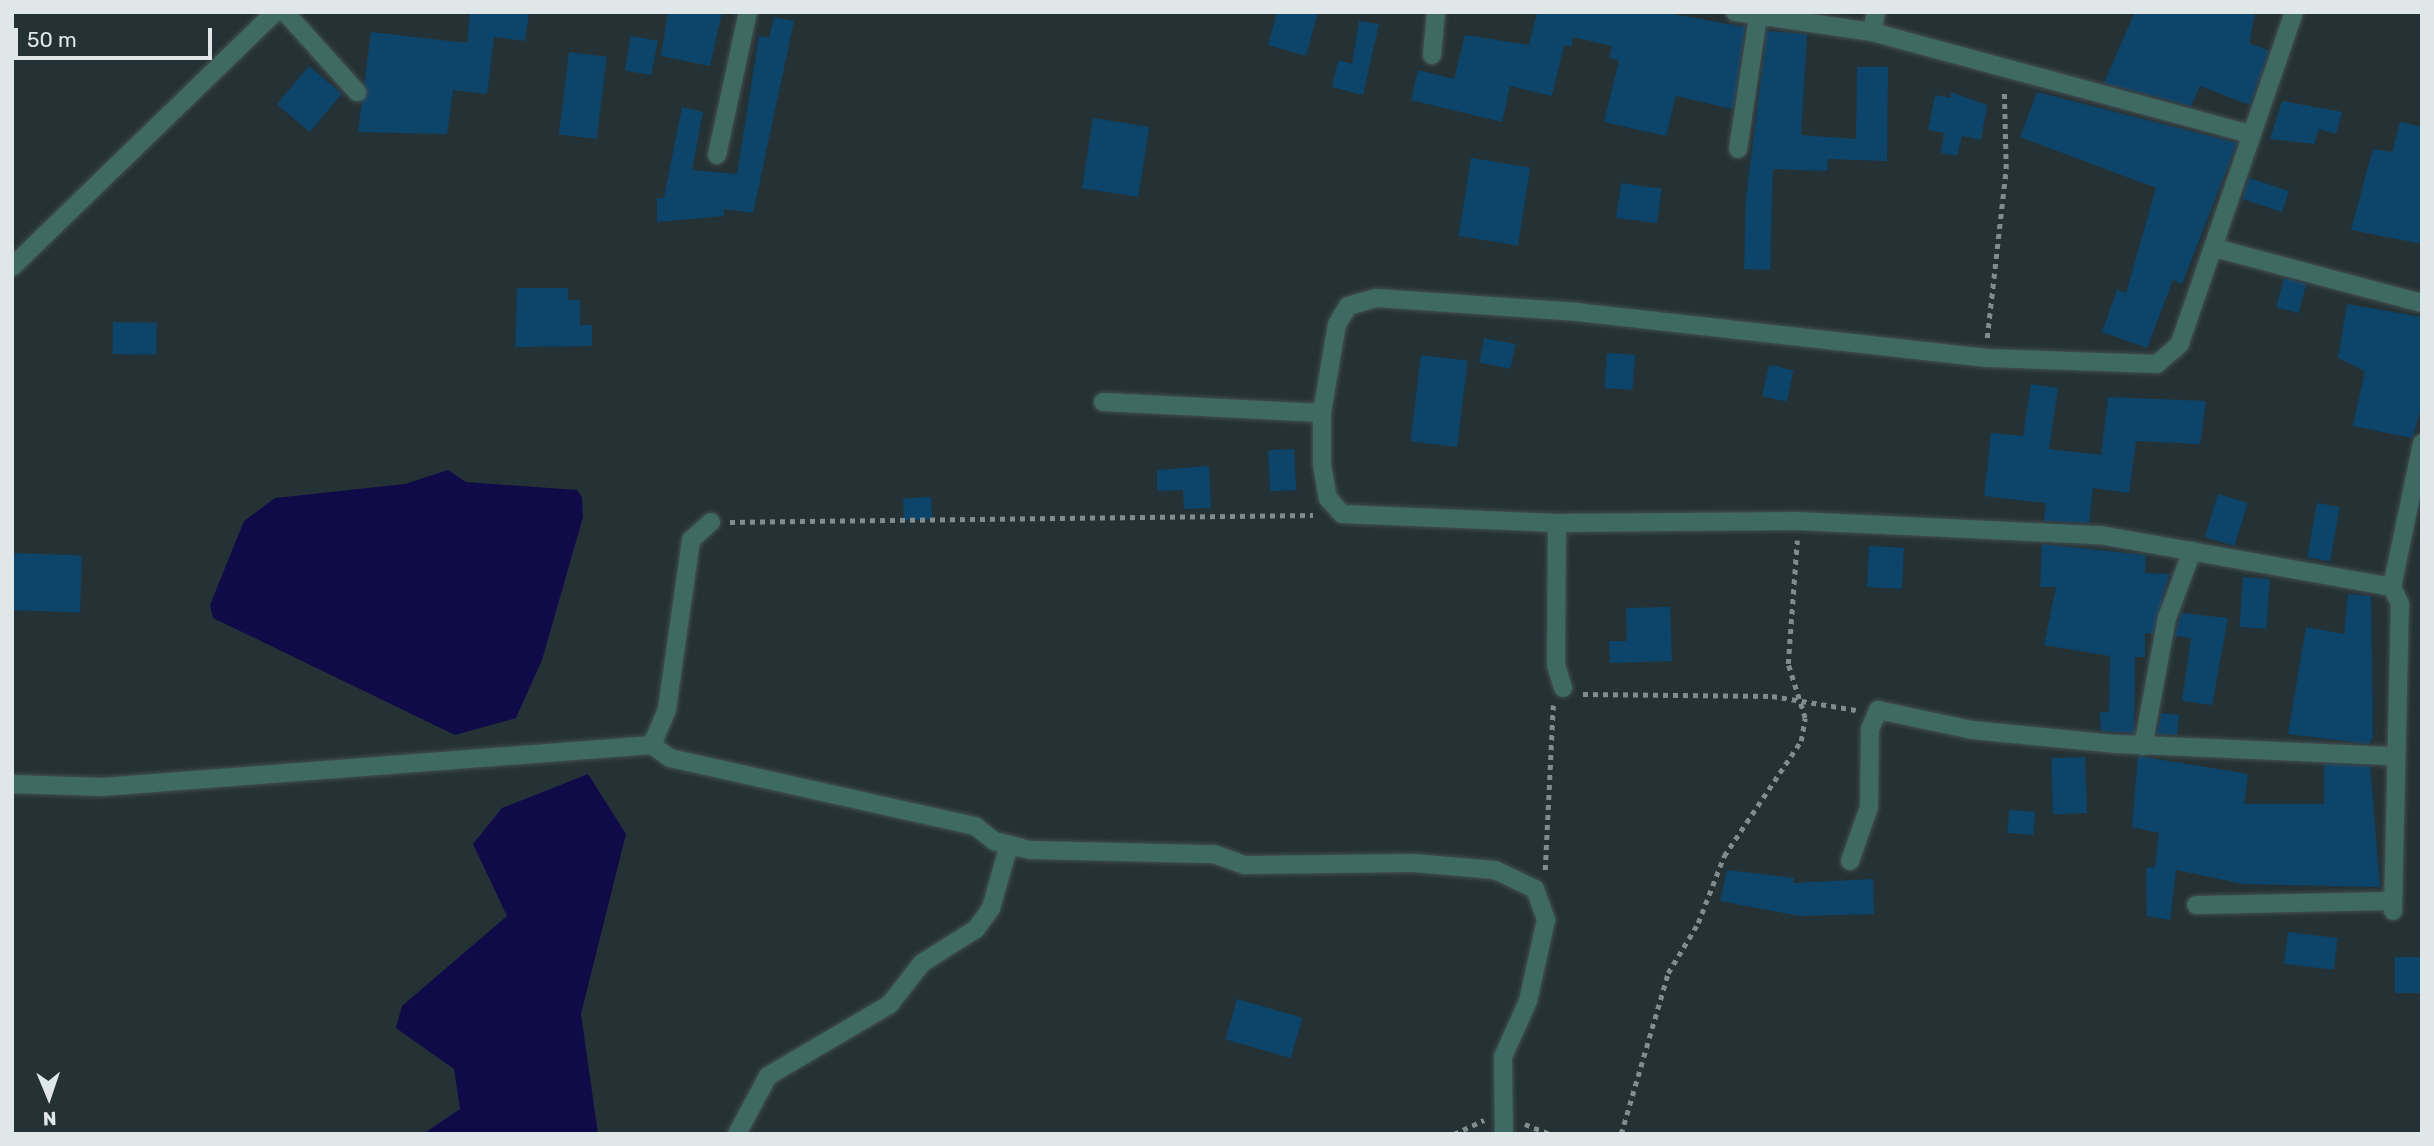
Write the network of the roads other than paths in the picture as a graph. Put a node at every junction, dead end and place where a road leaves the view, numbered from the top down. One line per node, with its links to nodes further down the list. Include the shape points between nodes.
1 (275, 12): 16 (street)
2 (285, 12): 11 (street)
3 (748, 12): 14 (street)
4 (1436, 12): 10 (street)
5 (1735, 12): 8 (street)
6 (1876, 12): 9 (street)
7 (2294, 12): 12 (street)
8 (1758, 16): 9 (street); 13 (street)
9 (1872, 32): 12 (street)
10 (1432, 55)
11 (357, 92)
12 (2251, 134): 15 (street)
13 (1738, 149)
14 (717, 155)
15 (2215, 248): 17 (street); 19 (street, via 2180,344 2157,364 1987,358 1578,312 1376,298 1348,306 1337,324)
16 (12, 267)
17 (2422, 303)
18 (1103, 402): 19 (street)
19 (1322, 413): 22 (street, via 1328,498 1342,514)
20 (2422, 443): 24 (street)
21 (711, 522): 26 (street, via 691,540 667,709)
22 (1557, 523): 23 (street, via 1798,521 2100,535); 25 (street, via 1556,665)
23 (2192, 551): 24 (street); 27 (street, via 2167,618)
24 (2392, 587): 28 (street, via 2400,604)
25 (1563, 688)
26 (652, 745): 29 (street, via 102,787); 30 (street, via 670,758 975,827)
27 (2143, 746): 28 (street); 31 (street, via 1972,730 1878,710 1870,729 1868,807)
28 (2392, 756): 32 (street, via 2392,906)
29 (12, 784)
30 (1009, 845): 33 (street, via 991,908 976,929 922,963 890,1004 768,1076); 34 (street, via 1214,854 1245,865 1452,865 1495,870 1535,889 1545,920 1544,949 1503,1057)
31 (1850, 861)
32 (2196, 905)
33 (737, 1134)
34 (1504, 1134)

